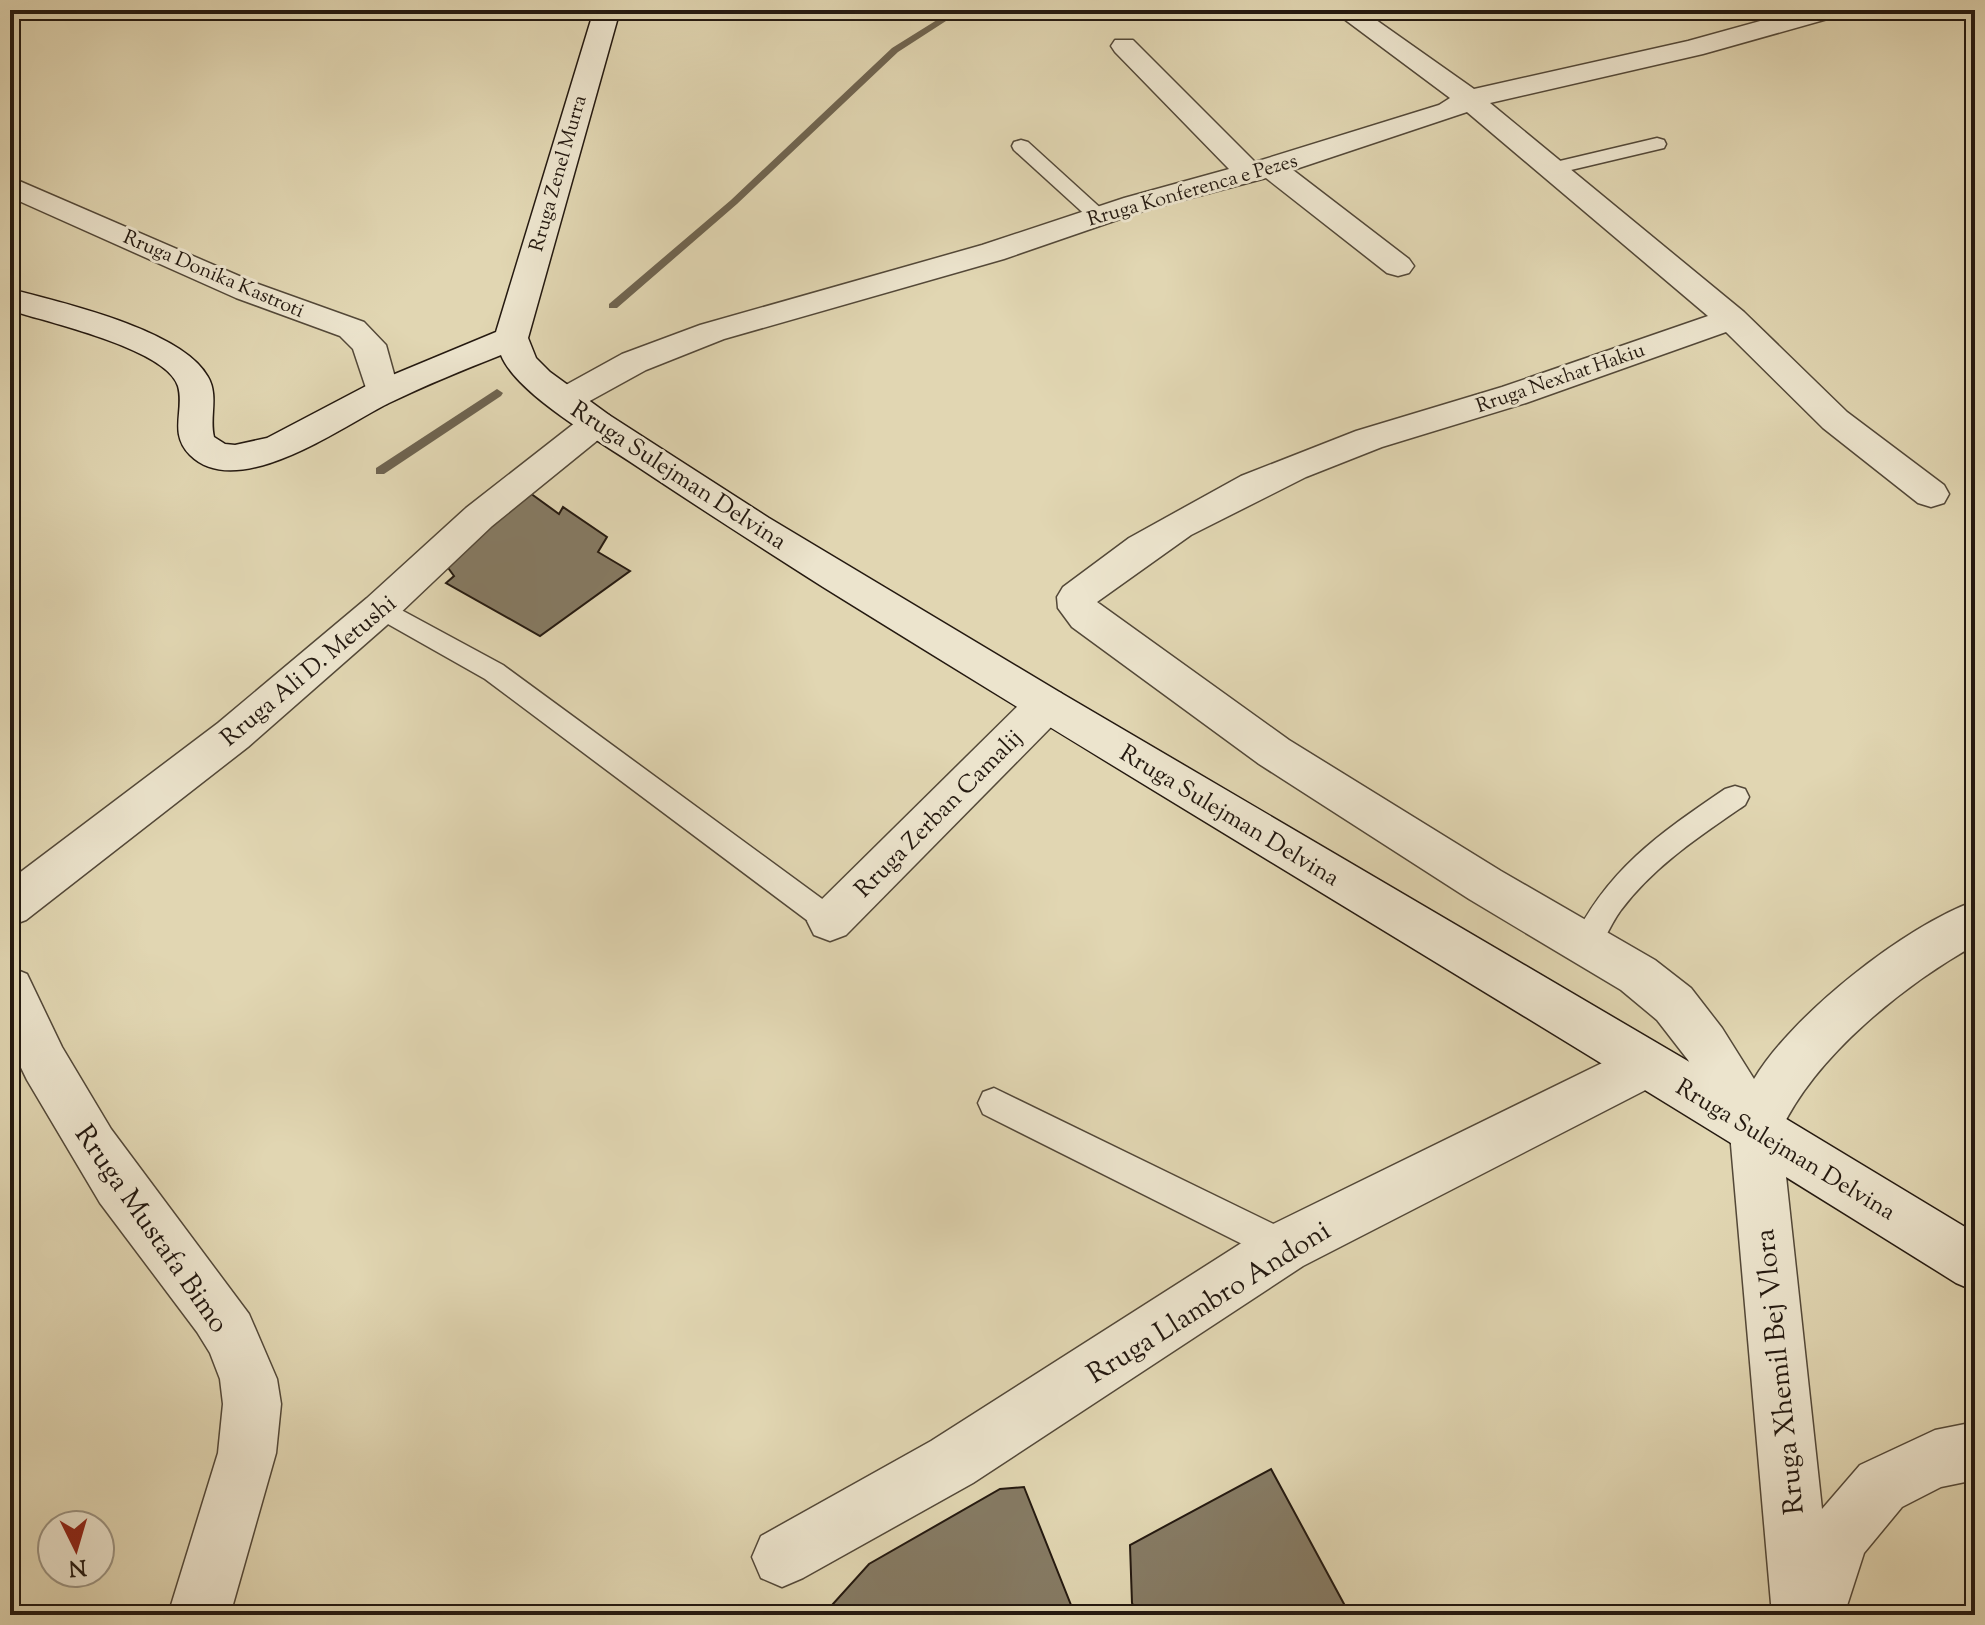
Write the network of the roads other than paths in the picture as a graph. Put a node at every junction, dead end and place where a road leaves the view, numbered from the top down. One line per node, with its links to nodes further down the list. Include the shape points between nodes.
1 (607, 10): 15 (street, Rruga Zenel Murra)
2 (1345, 10): 5 (street)
3 (1829, 10): 5 (street, Rruga Konferenca e Pezes, via 1693,48)
4 (1124, 46): 9 (street)
5 (1469, 99): 8 (street); 9 (street, Rruga Konferenca e Pezes, via 1449,111)
6 (1657, 144): 8 (lane)
7 (1021, 146): 11 (lane)
8 (1554, 168): 14 (street)
9 (1260, 170): 11 (street, Rruga Konferenca e Pezes); 12 (street)
10 (10, 186): 16 (street, Rruga Donika Kastroti, via 247,291 352,329 369,345)
11 (1098, 216): 17 (street, Rruga Konferenca e Pezes, via 993,252 712,332 634,362)
12 (1398, 266)
13 (10, 299): 16 (street, via 143,342 177,360 192,377 199,399 195,435 203,447 220,455 244,457 289,443)
14 (1732, 319): 18 (street, via 1835,420); 25 (street, Rruga Nexhat Hakiu, via 1290,470 1133,554 1077,597 1086,617 1274,752)
15 (511, 338): 16 (street); 17 (street, Rruga Sulejman Delvina, via 521,363)
16 (382, 392)
17 (581, 411): 19 (street, Rruga Ali D. Metushi); 20 (street, Rruga Sulejman Delvina, via 756,527)
18 (1931, 494)
19 (381, 608): 22 (street, Rruga Ali D. Metushi, via 233,735); 23 (lane, via 494,672)
20 (1046, 705): 23 (street, Rruga Zerban Camalij); 27 (street, Rruga Sulejman Delvina)
21 (1735, 797): 25 (lane, via 1638,871 1610,902)
22 (10, 906)
23 (830, 921)
24 (1975, 921): 29 (street, via 1905,964 1823,1034 1779,1083)
25 (1586, 945): 29 (street, via 1638,975 1674,1004 1705,1044)
26 (10, 989): 34 (street, Rruga Mustafa Bimo, via 38,1056 85,1135 154,1235 216,1311 242,1357 252,1404 244,1462)
27 (1645, 1065): 29 (street, Rruga Sulejman Delvina); 30 (street, Rruga Llambro Andoni)
28 (994, 1103): 30 (lane)
29 (1755, 1128): 31 (street, Rruga Sulejman Delvina); 35 (street, Rruga Xhemil Bej Vlora)
30 (1284, 1247): 33 (street, Rruga Llambro Andoni, via 952,1462)
31 (1975, 1264)
32 (1975, 1451): 36 (street, via 1935,1459 1881,1486 1839,1536)
33 (782, 1557)
34 (199, 1615)
35 (1803, 1615)
36 (1813, 1615)

